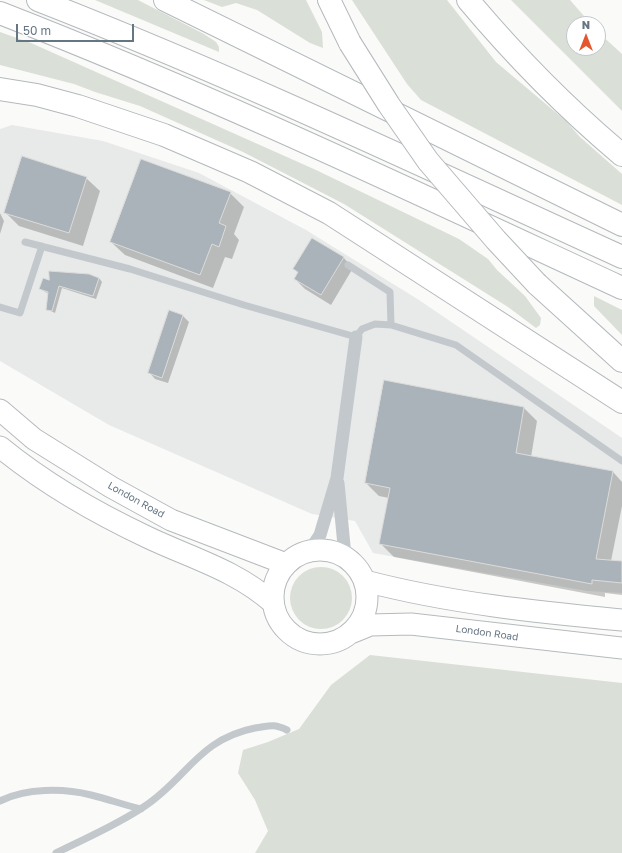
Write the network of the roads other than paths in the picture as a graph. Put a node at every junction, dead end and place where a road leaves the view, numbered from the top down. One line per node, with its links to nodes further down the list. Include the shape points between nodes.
1 (38, 0): 11 (highway, via 106,26 304,111)
2 (165, 0): 8 (highway)
3 (329, 0): 17 (highway, bridge, via 350,42 428,161 537,284)
4 (468, 0): 7 (highway, via 512,52)
5 (0, 13): 13 (highway, via 98,51)
6 (0, 89): 18 (highway, via 37,95 78,106 164,135 250,172 329,214)
7 (622, 155)
8 (622, 225)
9 (24, 242): 10 (lane)
10 (42, 246): 14 (lane, via 20,313); 16 (lane, via 130,269)
11 (622, 257)
12 (348, 265): 15 (lane, via 390,292)
13 (622, 288)
14 (0, 308)
15 (391, 325): 16 (lane, via 375,324 362,328); 21 (lane, via 456,344)
16 (356, 337): 22 (street)
17 (622, 361)
18 (622, 402)
19 (0, 410): 25 (main road, London Road, via 34,439 111,487 171,520)
20 (0, 447): 27 (main road, via 62,491 146,537 233,575 256,588)
21 (622, 461)
22 (337, 478): 23 (street, via 320,535); 24 (street)
23 (310, 550): 24 (main road, via 328,550); 25 (main road, via 297,555)
24 (345, 556): 26 (main road, via 357,567)
25 (286, 564): 27 (main road, via 275,582)
26 (365, 581): 28 (main road, via 456,601); 29 (main road, via 368,594 366,608)
27 (273, 603): 29 (main road, via 278,619 288,632 309,643 333,643)
28 (622, 620)
29 (353, 632): 30 (main road, London Road, via 370,625 411,624)
30 (622, 648)
31 (287, 730): 33 (lane, via 276,724 226,737 207,748 167,790)
32 (0, 801): 33 (lane, via 26,793 70,791)
33 (141, 809): 34 (lane, via 125,820)
34 (56, 853)

